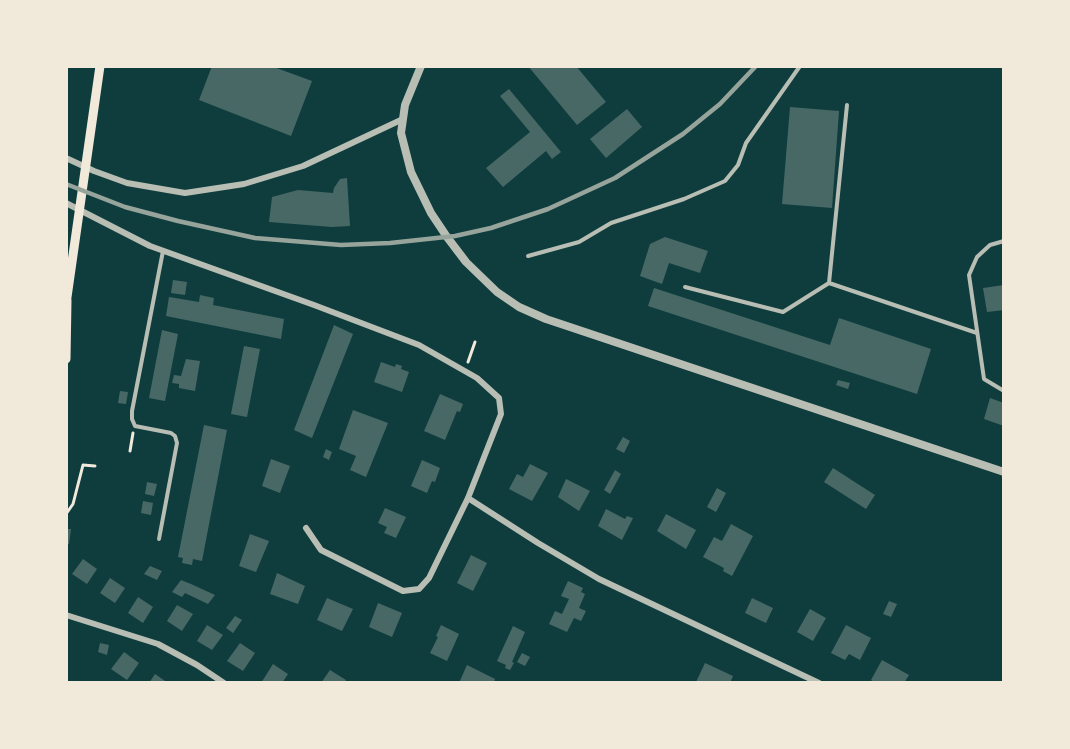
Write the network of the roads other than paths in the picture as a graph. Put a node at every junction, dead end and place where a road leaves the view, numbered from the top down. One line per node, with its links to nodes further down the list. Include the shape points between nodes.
1 (100, 66): 13 (main road)
2 (421, 66): 5 (street)
3 (800, 66): 10 (lane, via 746,143 738,165 725,181 611,223 579,242)
4 (847, 105): 11 (lane)
5 (403, 119): 6 (street, via 303,166 244,184 185,193 127,183); 17 (street, via 401,133 411,172 431,213 466,262 519,307)
6 (66, 158)
7 (66, 203): 9 (street)
8 (1004, 241): 14 (lane, via 990,245 977,257 969,275)
9 (163, 251): 18 (street, via 419,345 477,378 499,398 501,414); 20 (lane, via 132,411 135,426 171,433 177,442)
10 (528, 256)
11 (829, 283): 12 (lane, via 783,312); 14 (lane)
12 (685, 287)
13 (67, 302): 15 (main road)
14 (978, 333): 16 (lane, via 984,379)
15 (66, 360)
16 (1004, 391)
17 (1004, 472)
18 (468, 498): 19 (street, via 429,578 418,589 403,591 321,550); 23 (street, via 599,579)
19 (306, 528)
20 (159, 539)
21 (66, 615): 22 (street, via 158,644)
22 (224, 683)
23 (819, 683)

